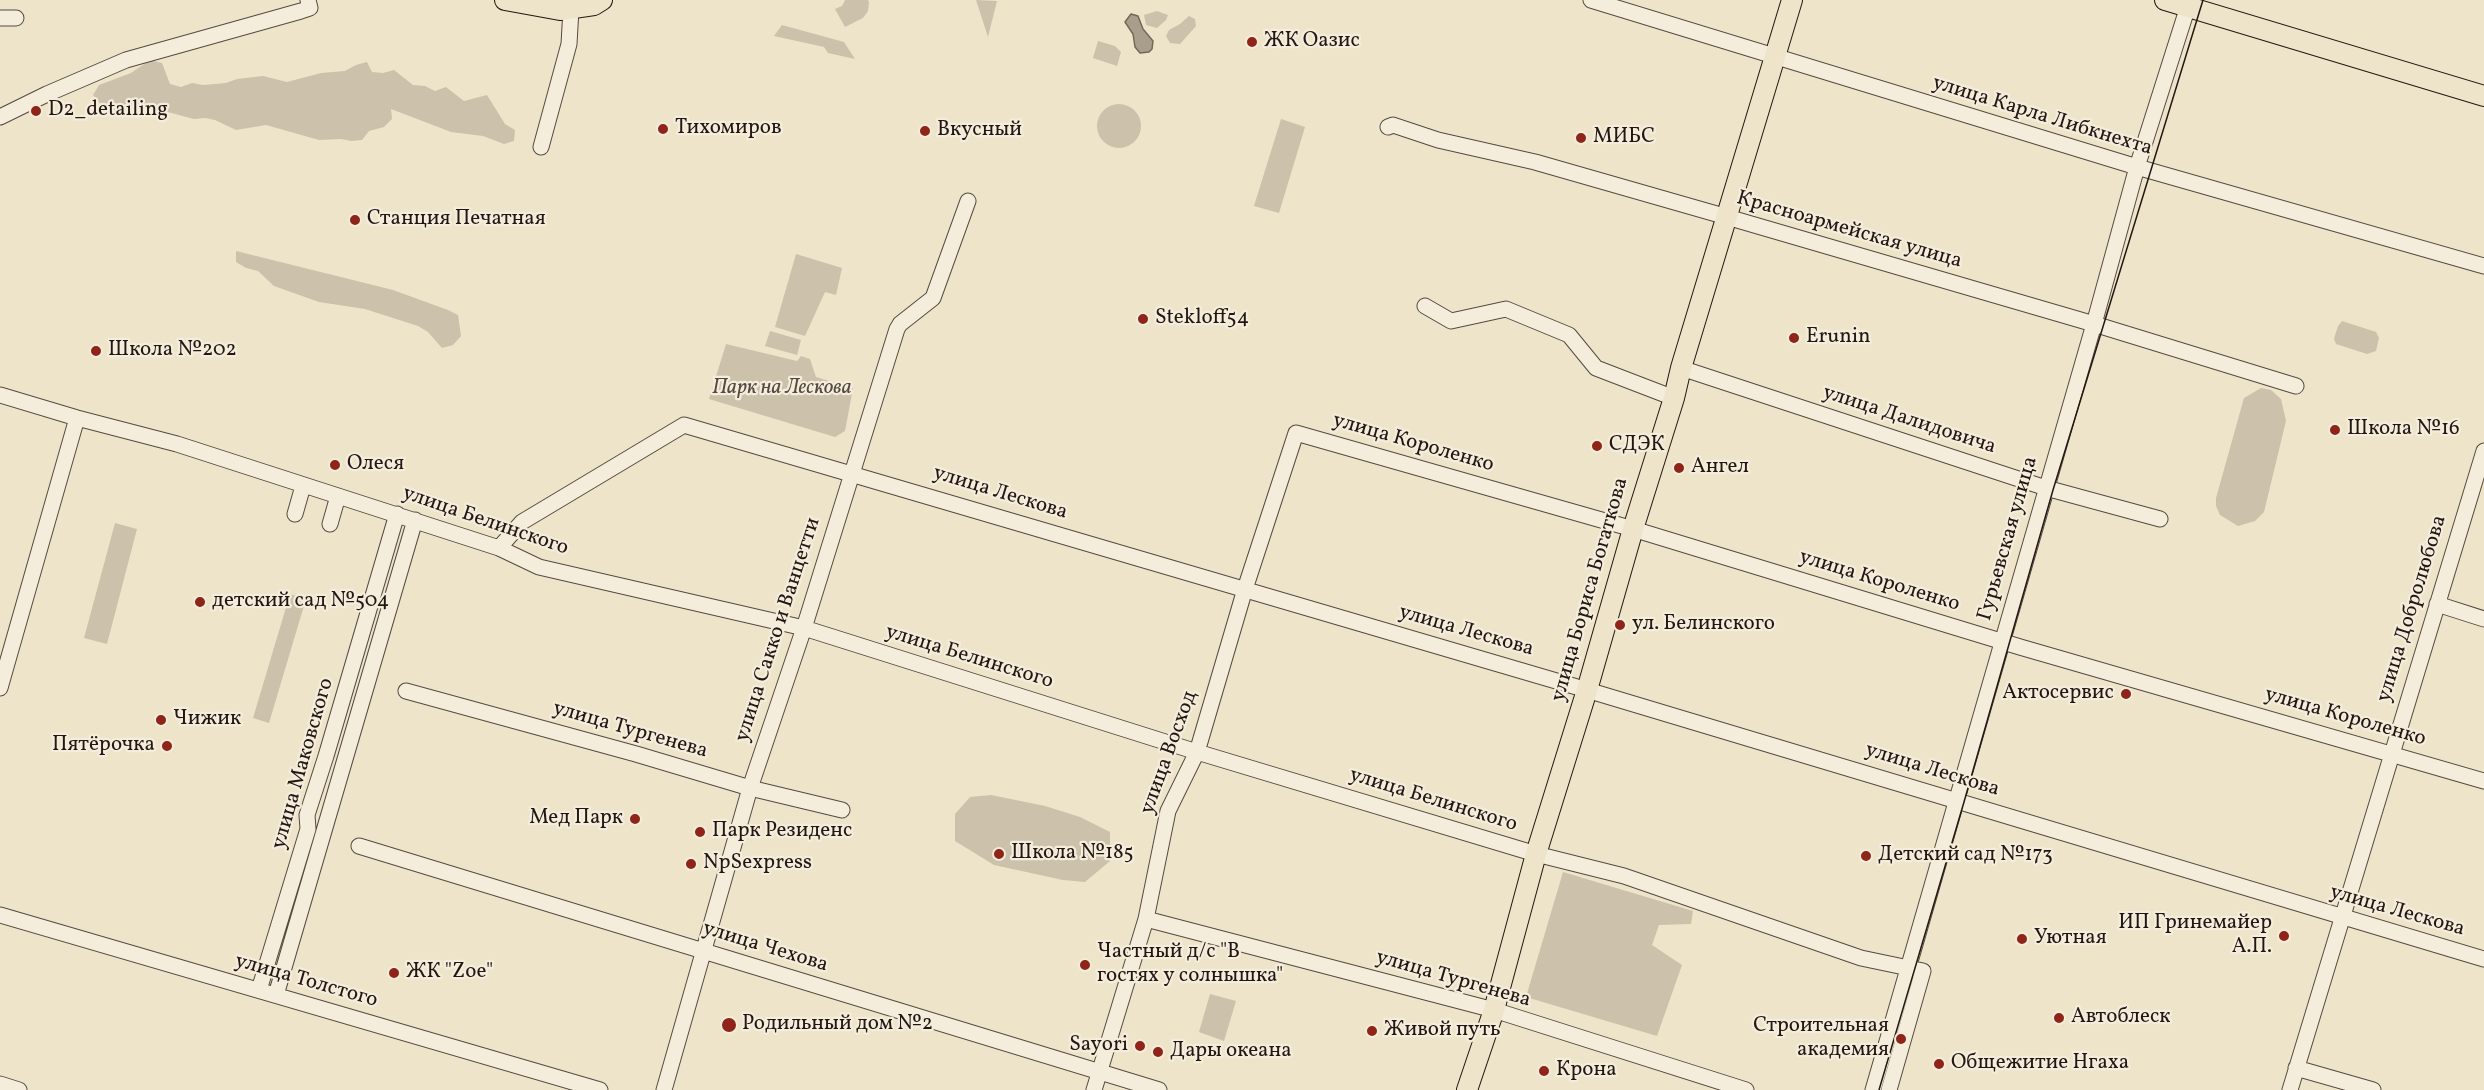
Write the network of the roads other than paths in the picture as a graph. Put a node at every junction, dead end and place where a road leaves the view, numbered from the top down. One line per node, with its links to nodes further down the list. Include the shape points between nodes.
1 (308, 0): 13 (street, via 310,8 301,11 126,60)
2 (505, 0): 8 (main road, via 539,8)
3 (602, 0): 8 (main road)
4 (1591, 0): 11 (street, улица Карла Либкнехта)
5 (1792, 0): 11 (main road, улица Бориса Богаткова)
6 (2165, 0): 7 (main road)
7 (2189, 4): 12 (main road); 16 (street, Гурьевская улица)
8 (576, 8): 15 (street)
9 (0, 18): 10 (street)
10 (16, 18)
11 (1775, 58): 16 (street, улица Карла Либкнехта); 18 (main road, улица Бориса Богаткова)
12 (2484, 96)
13 (0, 117)
14 (1388, 127): 18 (street, Красноармейская улица, via 1393,125 1438,141 1535,162)
15 (541, 147)
16 (2137, 167): 19 (street, улица Карла Либкнехта); 21 (street, Гурьевская улица)
17 (968, 201): 29 (street, улица Сакко и Ванцетти, via 933,297 897,329)
18 (1727, 217): 21 (street, Красноармейская улица); 22 (main road, улица Бориса Богаткова)
19 (2484, 266)
20 (1425, 306): 25 (street, via 1451,321 1506,309 1569,335 1596,368)
21 (2094, 324): 23 (street, Красноармейская улица); 31 (street, Гурьевская улица)
22 (1681, 368): 25 (main road, улица Бориса Богаткова); 31 (street, улица Далидовича)
23 (2296, 386)
24 (0, 395): 26 (street, улица Белинского)
25 (1674, 398): 38 (main road, улица Бориса Богаткова)
26 (77, 418): 30 (street, улица Белинского, via 177,444); 45 (street)
27 (1296, 433): 38 (street, улица Короленко); 40 (street, улица Восход)
28 (2484, 451): 41 (street, улица Добролюбова)
29 (852, 472): 39 (street, улица Лескова, via 684,425 522,522); 40 (street, улица Лескова); 43 (street, улица Сакко и Ванцетти)
30 (303, 486): 32 (street, улица Белинского); 33 (street)
31 (2046, 488): 35 (street, улица Далидовича); 44 (street, Гурьевская улица)
32 (338, 496): 34 (street, улица Белинского); 37 (street)
33 (295, 514)
34 (397, 514): 36 (street, улица Белинского); 62 (street, улица Маковского)
35 (2160, 519)
36 (416, 520): 39 (street, улица Белинского); 63 (street)
37 (330, 524)
38 (1633, 529): 44 (street, улица Короленко); 46 (main road, улица Бориса Богаткова)
39 (499, 548): 43 (street, улица Белинского, via 539,567)
40 (1245, 589): 46 (street, улица Лескова); 48 (street, улица Восход)
41 (2437, 604): 42 (street); 49 (street, улица Добролюбова)
42 (2484, 619)
43 (804, 628): 48 (street, улица Белинского); 51 (street, улица Сакко и Ванцетти)
44 (2002, 641): 49 (street, улица Короленко); 52 (street, Гурьевская улица)
45 (0, 688)
46 (1587, 690): 52 (street, улица Лескова); 55 (main road, улица Бориса Богаткова)
47 (406, 691): 51 (street, улица Тургенева)
48 (1197, 752): 55 (street, улица Белинского); 58 (street, улица Восход, via 1168,811)
49 (2391, 753): 50 (street, улица Короленко); 57 (street, улица Добролюбова)
50 (2484, 781)
51 (750, 788): 53 (street, улица Тургенева); 59 (street, улица Сакко и Ванцетти)
52 (1958, 801): 57 (street, улица Лескова); 61 (street, Гурьевская улица)
53 (842, 810)
54 (359, 846): 59 (street, улица Чехова)
55 (1536, 854): 61 (street, улица Белинского, via 1624,876 1861,958); 64 (main road, улица Бориса Богаткова)
56 (0, 915): 62 (street, улица Толстого)
57 (2342, 918): 60 (street, улица Лескова); 65 (street, улица Добролюбова)
58 (1146, 919): 64 (street, улица Тургенева); 66 (street, улица Восход)
59 (702, 952): 66 (street, улица Чехова); 70 (street, улица Сакко и Ванцетти)
60 (2484, 959)
61 (1916, 969): 75 (street, Гурьевская улица); 76 (street, Гурьевская улица)
62 (259, 990): 63 (street, улица Толстого)
63 (276, 995): 69 (street, улица Толстого)
64 (1494, 1010): 73 (main road, улица Бориса Богаткова); 74 (street, улица Тургенева)
65 (2296, 1068): 77 (street, улица Добролюбова); 78 (street)
66 (1100, 1070): 71 (street, улица Восход); 72 (street, улица Чехова)
67 (0, 1084): 68 (street)
68 (19, 1090)
69 (600, 1090)
70 (664, 1090)
71 (1094, 1090)
72 (1160, 1090)
73 (1467, 1090)
74 (1746, 1090)
75 (1873, 1090)
76 (1889, 1090)
77 (2290, 1090)
78 (2373, 1090)

